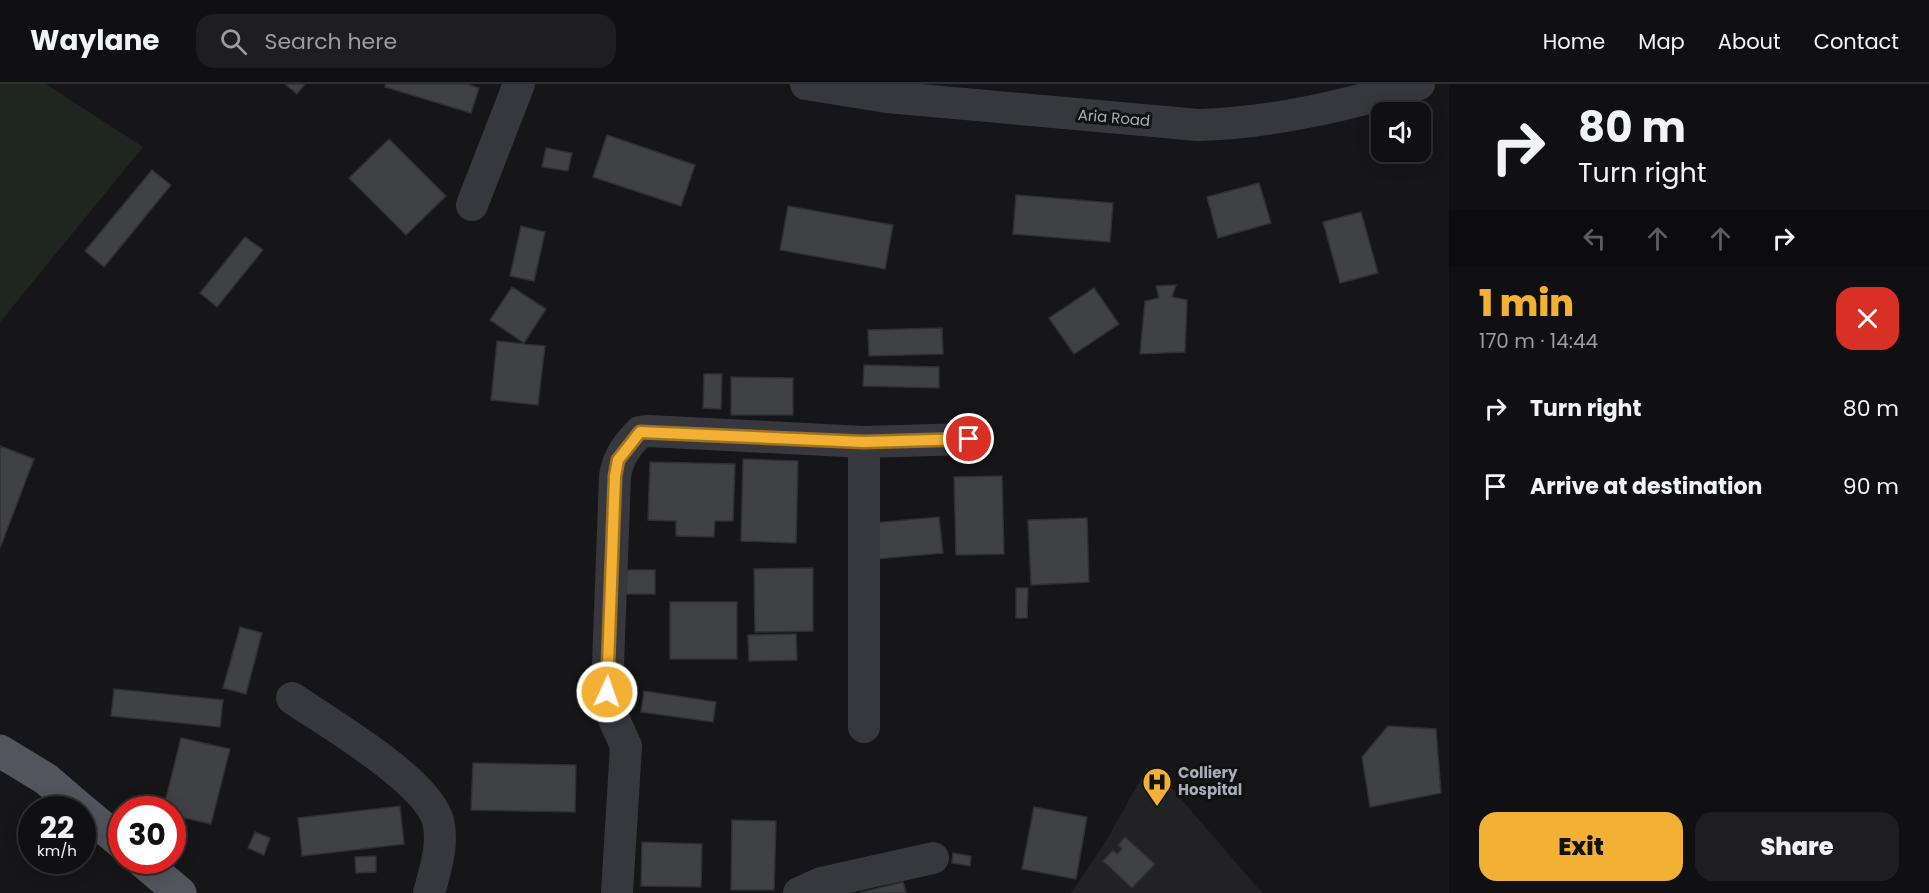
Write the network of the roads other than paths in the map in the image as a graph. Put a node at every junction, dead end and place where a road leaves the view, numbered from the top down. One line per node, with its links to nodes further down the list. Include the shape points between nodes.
1 (519, 84): 4 (street)
2 (806, 84): 3 (street, Aria Road, via 887,97 1198,125 1278,119)
3 (1419, 84)
4 (472, 206)
5 (969, 439): 6 (street)
6 (864, 442): 8 (street); 17 (street, via 640,432 618,460 607,692 612,716 626,746)
7 (292, 698): 16 (street, via 393,768 432,805 438,822 439,848)
8 (864, 727)
9 (0, 751): 10 (main road)
10 (66, 796)
11 (96, 822): 12 (main road)
12 (108, 831)
13 (933, 858): 18 (street, via 820,883)
14 (157, 874): 15 (main road)
15 (180, 893)
16 (429, 893)
17 (617, 893)
18 (799, 893)

